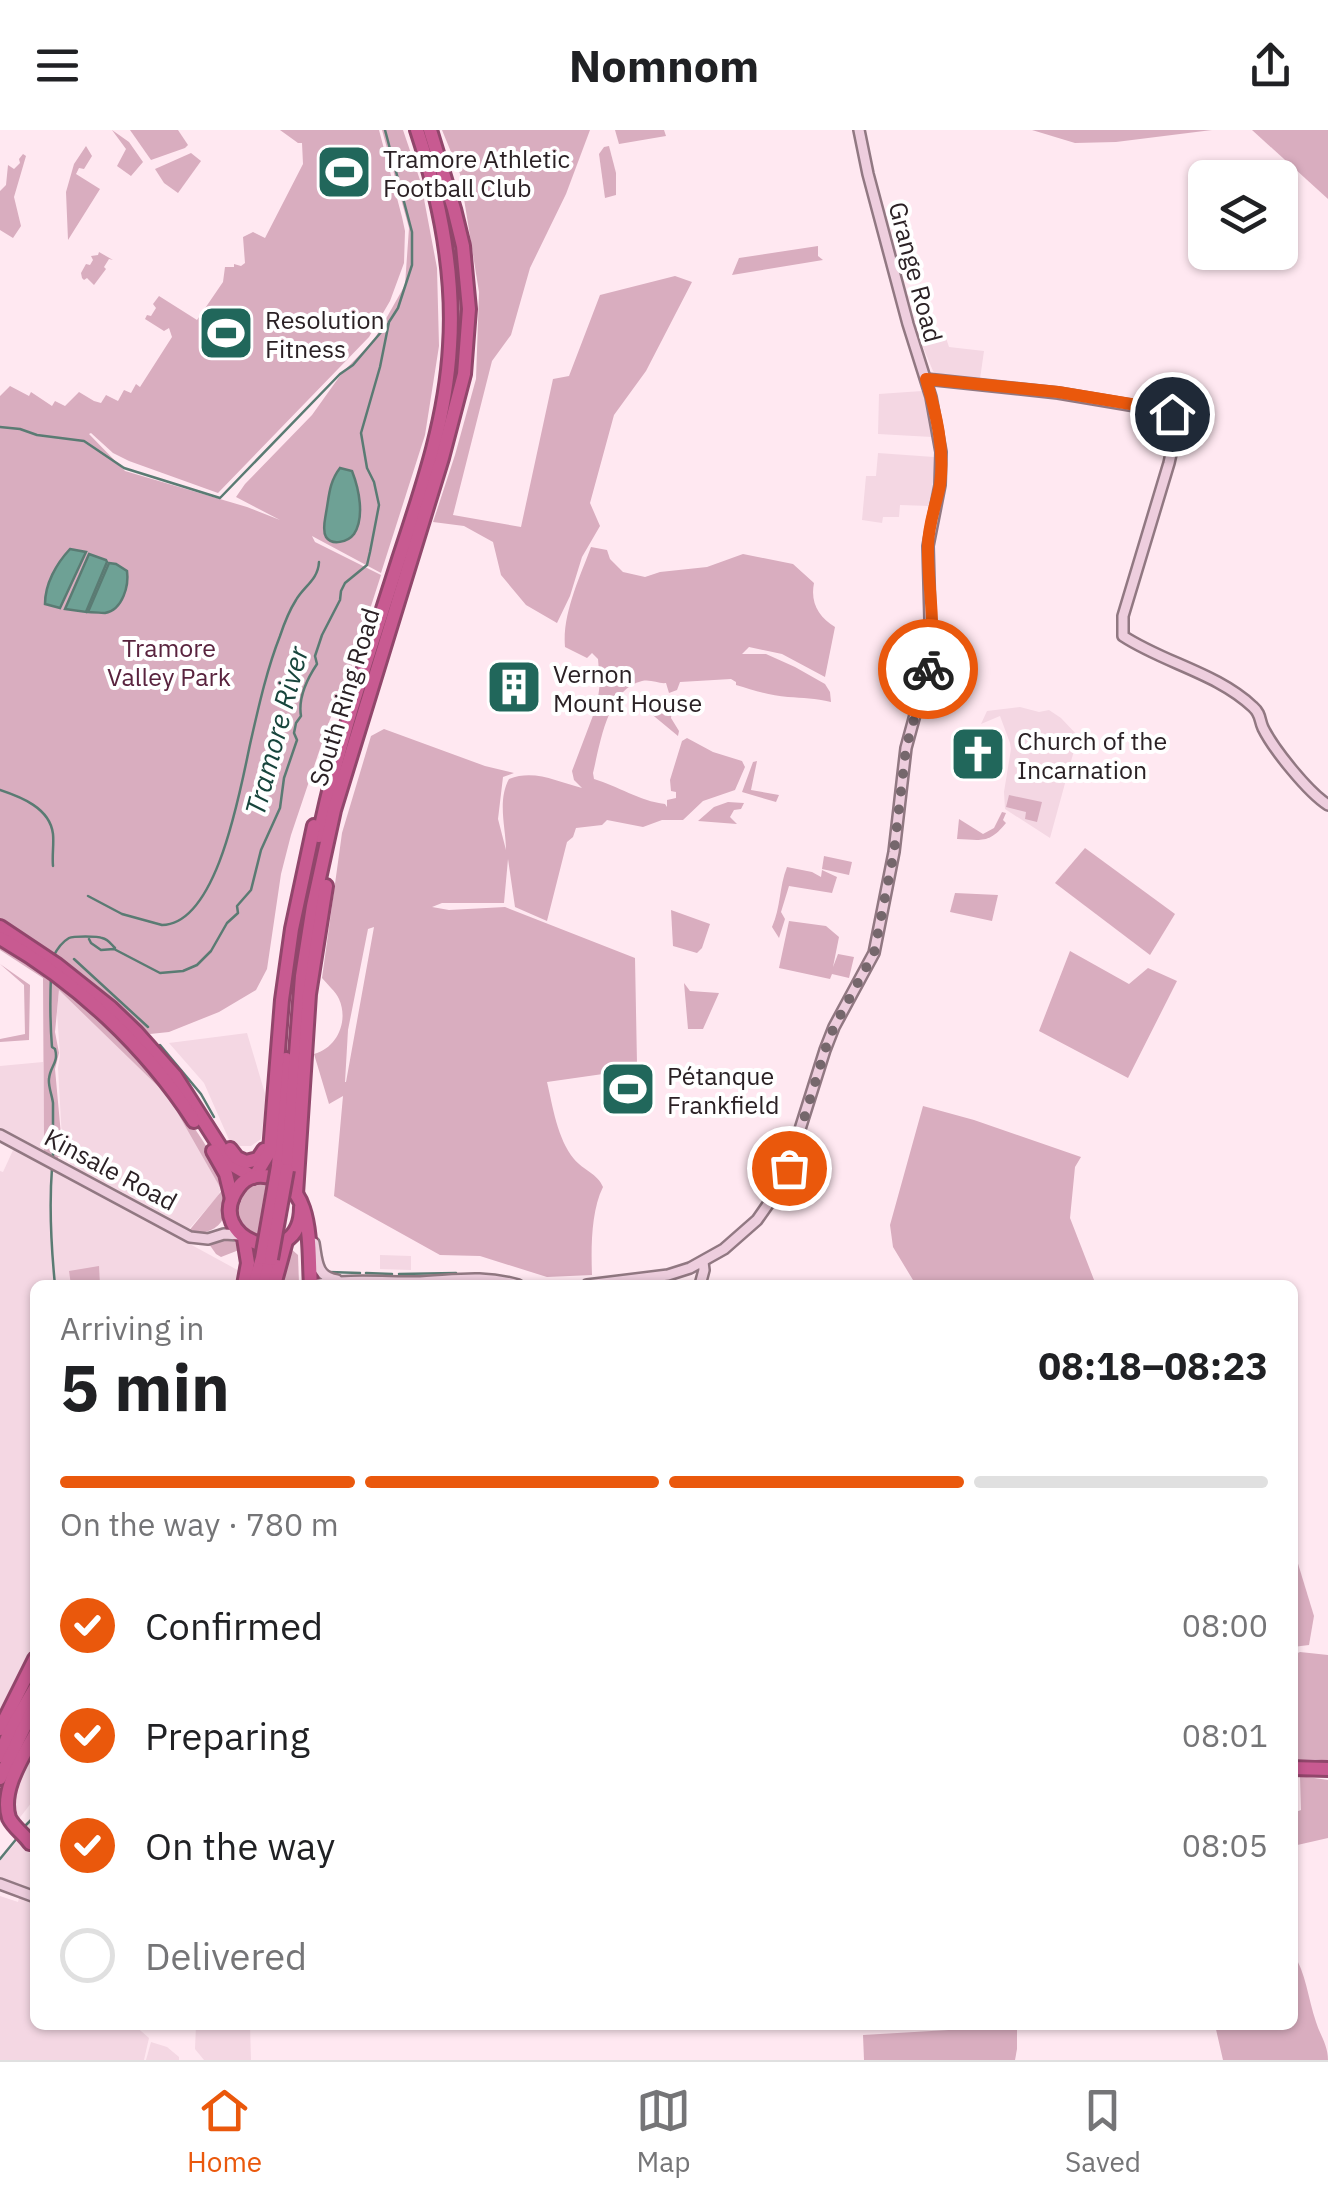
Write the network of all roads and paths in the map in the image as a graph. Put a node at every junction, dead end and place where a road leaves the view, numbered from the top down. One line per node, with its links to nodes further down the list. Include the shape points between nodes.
1 (417, 130): 5 (highway, South Ring Road, via 448,261 448,372 432,456)
2 (430, 130): 6 (highway, South Ring Road, via 463,246 469,310 464,374)
3 (859, 130): 4 (street, Grange Road)
4 (926, 379): 7 (street, via 1058,392 1176,417 1123,636 1250,704 1300,780); 26 (street, Grange Road, via 941,452 928,546 931,656 906,748 874,953 834,1027 780,1188 746,1231)
5 (376, 632): 8 (highway, South Ring Road); 9 (highway, via 328,766)
6 (348, 756): 16 (highway, South Ring Road, via 302,976); 19 (highway, via 311,984)
7 (1328, 806)
8 (325, 807): 9 (highway); 16 (highway, South Ring Road, via 295,972)
9 (306, 859): 14 (highway)
10 (0, 927): 12 (highway)
11 (0, 938): 12 (highway)
12 (50, 965): 13 (highway, via 111,1008); 18 (highway, via 148,1060 226,1174)
13 (175, 1076): 14 (highway, via 246,1162 260,1157 267,1144); 17 (highway, via 232,1164)
14 (274, 1089): 17 (highway, via 270,1151)
15 (0, 1134): 23 (street, Kinsale Road)
16 (283, 1168): 25 (highway, South Ring Road, bridge)
17 (254, 1176): 18 (highway); 19 (highway, via 280,1180)
18 (232, 1199): 20 (highway)
19 (299, 1200): 21 (highway); 24 (highway, via 298,1226)
20 (230, 1216): 22 (highway); 23 (street)
21 (308, 1227): 32 (highway); 33 (street, via 321,1273)
22 (242, 1237): 23 (street, Kinsale Road); 24 (highway, via 269,1244); 27 (highway)
23 (201, 1238)
24 (288, 1240): 30 (highway); 31 (highway, via 303,1252)
25 (266, 1259): 28 (highway, South Ring Road); 29 (highway, South Ring Road)
26 (703, 1262): 36 (street, Grange Road); 37 (street)
27 (245, 1280)
28 (256, 1280)
29 (264, 1280)
30 (276, 1280)
31 (304, 1280)
32 (312, 1280)
33 (339, 1280)
34 (452, 1280): 35 (street)
35 (495, 1280)
36 (624, 1280)
37 (701, 1280)
38 (30, 1674): 43 (highway)
39 (30, 1690): 43 (highway)
40 (30, 1697): 43 (highway)
41 (30, 1716): 43 (highway)
42 (30, 1721): 48 (highway)
43 (9, 1735): 45 (highway); 48 (highway)
44 (30, 1744): 50 (highway, via 6,1799 10,1819)
45 (0, 1756)
46 (1298, 1768): 47 (highway)
47 (1328, 1770)
48 (0, 1779)
49 (0, 1827): 51 (highway)
50 (30, 1842)
51 (30, 1843)
52 (0, 1884): 53 (street)
53 (30, 1895)

